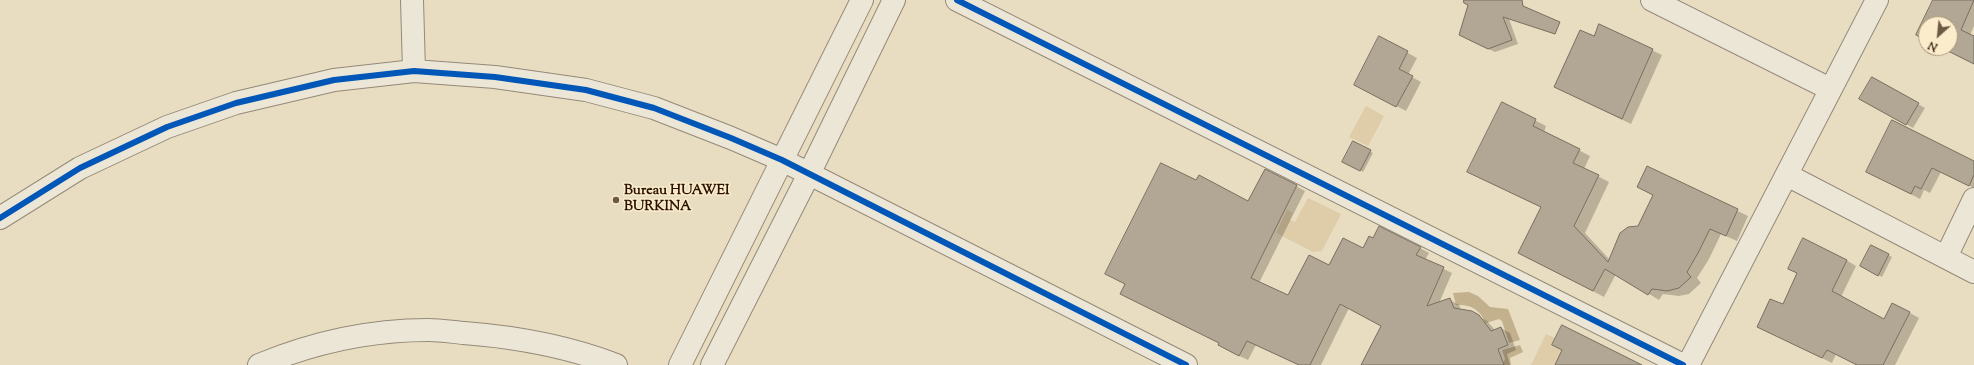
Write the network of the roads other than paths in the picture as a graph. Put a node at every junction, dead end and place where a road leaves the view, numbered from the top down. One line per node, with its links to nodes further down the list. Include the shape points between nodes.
1 (412, 0): 7 (street)
2 (862, 0): 9 (street)
3 (894, 0): 10 (street)
4 (957, 0): 21 (street)
5 (1652, 0): 8 (street)
6 (1876, 0): 8 (street)
7 (414, 71): 9 (street, via 495,77 586,90 654,108); 13 (street, via 334,80 236,103 167,127 80,168)
8 (1830, 89): 11 (street)
9 (782, 160): 10 (street); 18 (street)
10 (809, 174): 19 (street); 20 (street)
11 (1787, 175): 14 (street); 22 (street)
12 (1974, 199): 14 (street)
13 (0, 218)
14 (1946, 257): 15 (street)
15 (1974, 272)
16 (260, 365): 17 (street, via 309,347 364,335 428,330 510,337 598,358)
17 (616, 365)
18 (680, 365)
19 (712, 365)
20 (1186, 365)
21 (1683, 365)
22 (1688, 365)

